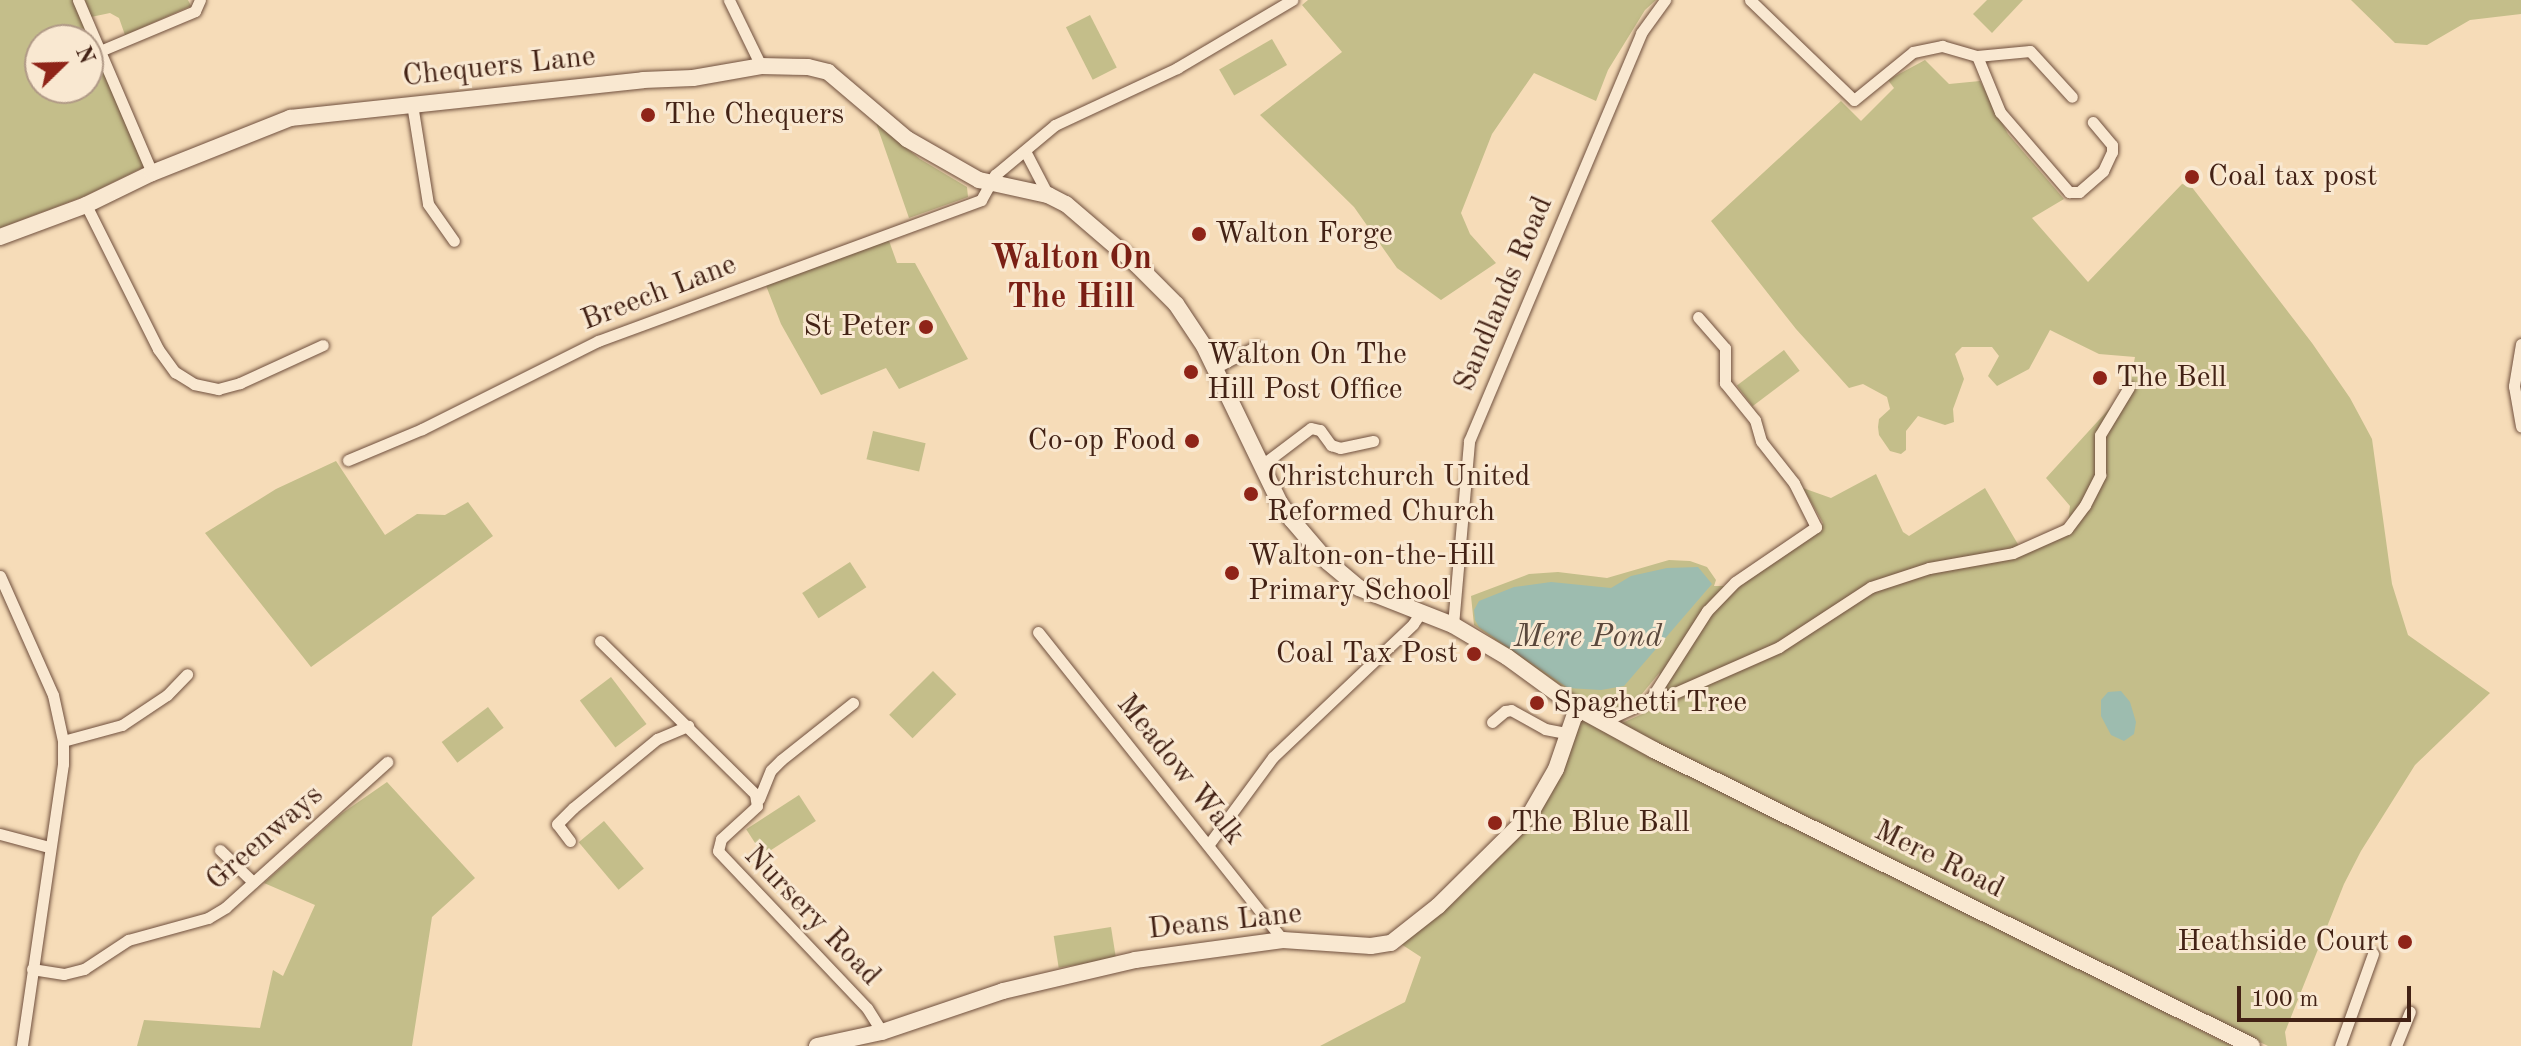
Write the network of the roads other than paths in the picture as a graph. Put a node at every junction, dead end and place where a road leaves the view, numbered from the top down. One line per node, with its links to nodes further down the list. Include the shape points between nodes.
1 (78, 0): 7 (street)
2 (200, 0): 8 (street, via 195,11)
3 (729, 0): 11 (street)
4 (1292, 0): 15 (street, Breech Lane, via 1177,68 1055,125)
5 (1665, 0): 35 (street, Sandlands Road, via 1641,33 1469,441)
6 (1750, 0): 9 (street, via 1850,99 1858,99 1913,52 1942,46)
7 (88, 24)
8 (104, 49)
9 (1977, 56): 12 (street, via 2030,51); 14 (street, via 2000,112 2069,192 2079,192 2103,171 2112,152)
10 (104, 60): 16 (street)
11 (761, 66): 13 (main road, Chequers Lane, via 693,78); 17 (main road, Chequers Lane, via 828,72 907,139)
12 (2072, 97)
13 (412, 104): 16 (main road, Chequers Lane, via 290,118); 21 (street, via 428,204)
14 (2093, 122)
15 (1025, 151): 17 (street, Breech Lane); 18 (street)
16 (152, 173): 19 (main road, Chequers Lane)
17 (990, 184): 18 (main road, Chequers Lane); 31 (street, Breech Lane, via 981,200 587,345 422,429)
18 (1048, 195): 26 (main road, Mere Road, via 1066,204 1176,304)
19 (86, 205): 20 (main road, Chequers Lane); 24 (street, via 158,349 175,372 194,384 218,389 240,383)
20 (0, 237)
21 (454, 241)
22 (1698, 317): 39 (street, via 1725,348 1725,383 1755,420 1761,441 1787,471 1816,527 1735,582 1682,645)
23 (2521, 344): 28 (street)
24 (323, 345)
25 (1257, 346): 26 (street)
26 (1215, 368): 32 (main road, Mere Road)
27 (2129, 387): 39 (street, via 2100,435 2100,475 2067,529 2013,553 1929,568 1871,587 1779,647)
28 (2518, 391): 29 (street)
29 (2521, 426)
30 (1373, 441): 32 (street, via 1340,448 1311,428)
31 (348, 460)
32 (1262, 465): 34 (main road, Mere Road, via 1280,503 1328,562 1359,588)
33 (0, 576): 46 (street, via 53,695)
34 (1421, 612): 35 (main road, Mere Road); 51 (street, via 1273,757)
35 (1453, 625): 41 (main road, Mere Road)
36 (1038, 632): 51 (street, Meadow Walk)
37 (600, 641): 44 (street, Nursery Road)
38 (187, 674): 46 (street, via 167,695 122,725)
39 (1650, 700): 43 (street)
40 (853, 703): 48 (street, Nursery Road, via 771,770)
41 (1577, 708): 43 (main road, Mere Road); 45 (main road, Deans Lane)
42 (1492, 722): 45 (street, via 1511,710 1545,729)
43 (1602, 722): 62 (main road, Mere Road)
44 (688, 726): 48 (street, Nursery Road); 50 (street, via 657,739 557,824)
45 (1566, 733): 55 (main road, Deans Lane, via 1556,769 1529,816 1400,937 1371,946)
46 (63, 741): 52 (street)
47 (387, 762): 54 (street, Greenways)
48 (759, 799): 59 (street, Nursery Road, via 721,839 718,851 867,1008)
49 (0, 834): 52 (street)
50 (570, 841)
51 (1209, 844): 55 (street, Meadow Walk)
52 (49, 847): 57 (street)
53 (220, 850): 54 (street)
54 (253, 882): 57 (street, Greenways, via 208,918 128,940 84,969 64,974)
55 (1283, 940): 59 (main road, Deans Lane, via 1111,965 1003,991)
56 (2373, 954): 63 (street)
57 (32, 969): 60 (street)
58 (2410, 1012): 64 (street)
59 (882, 1032): 61 (main road, Deans Lane)
60 (22, 1046)
61 (817, 1046)
62 (2252, 1046)
63 (2340, 1046)
64 (2396, 1046)

